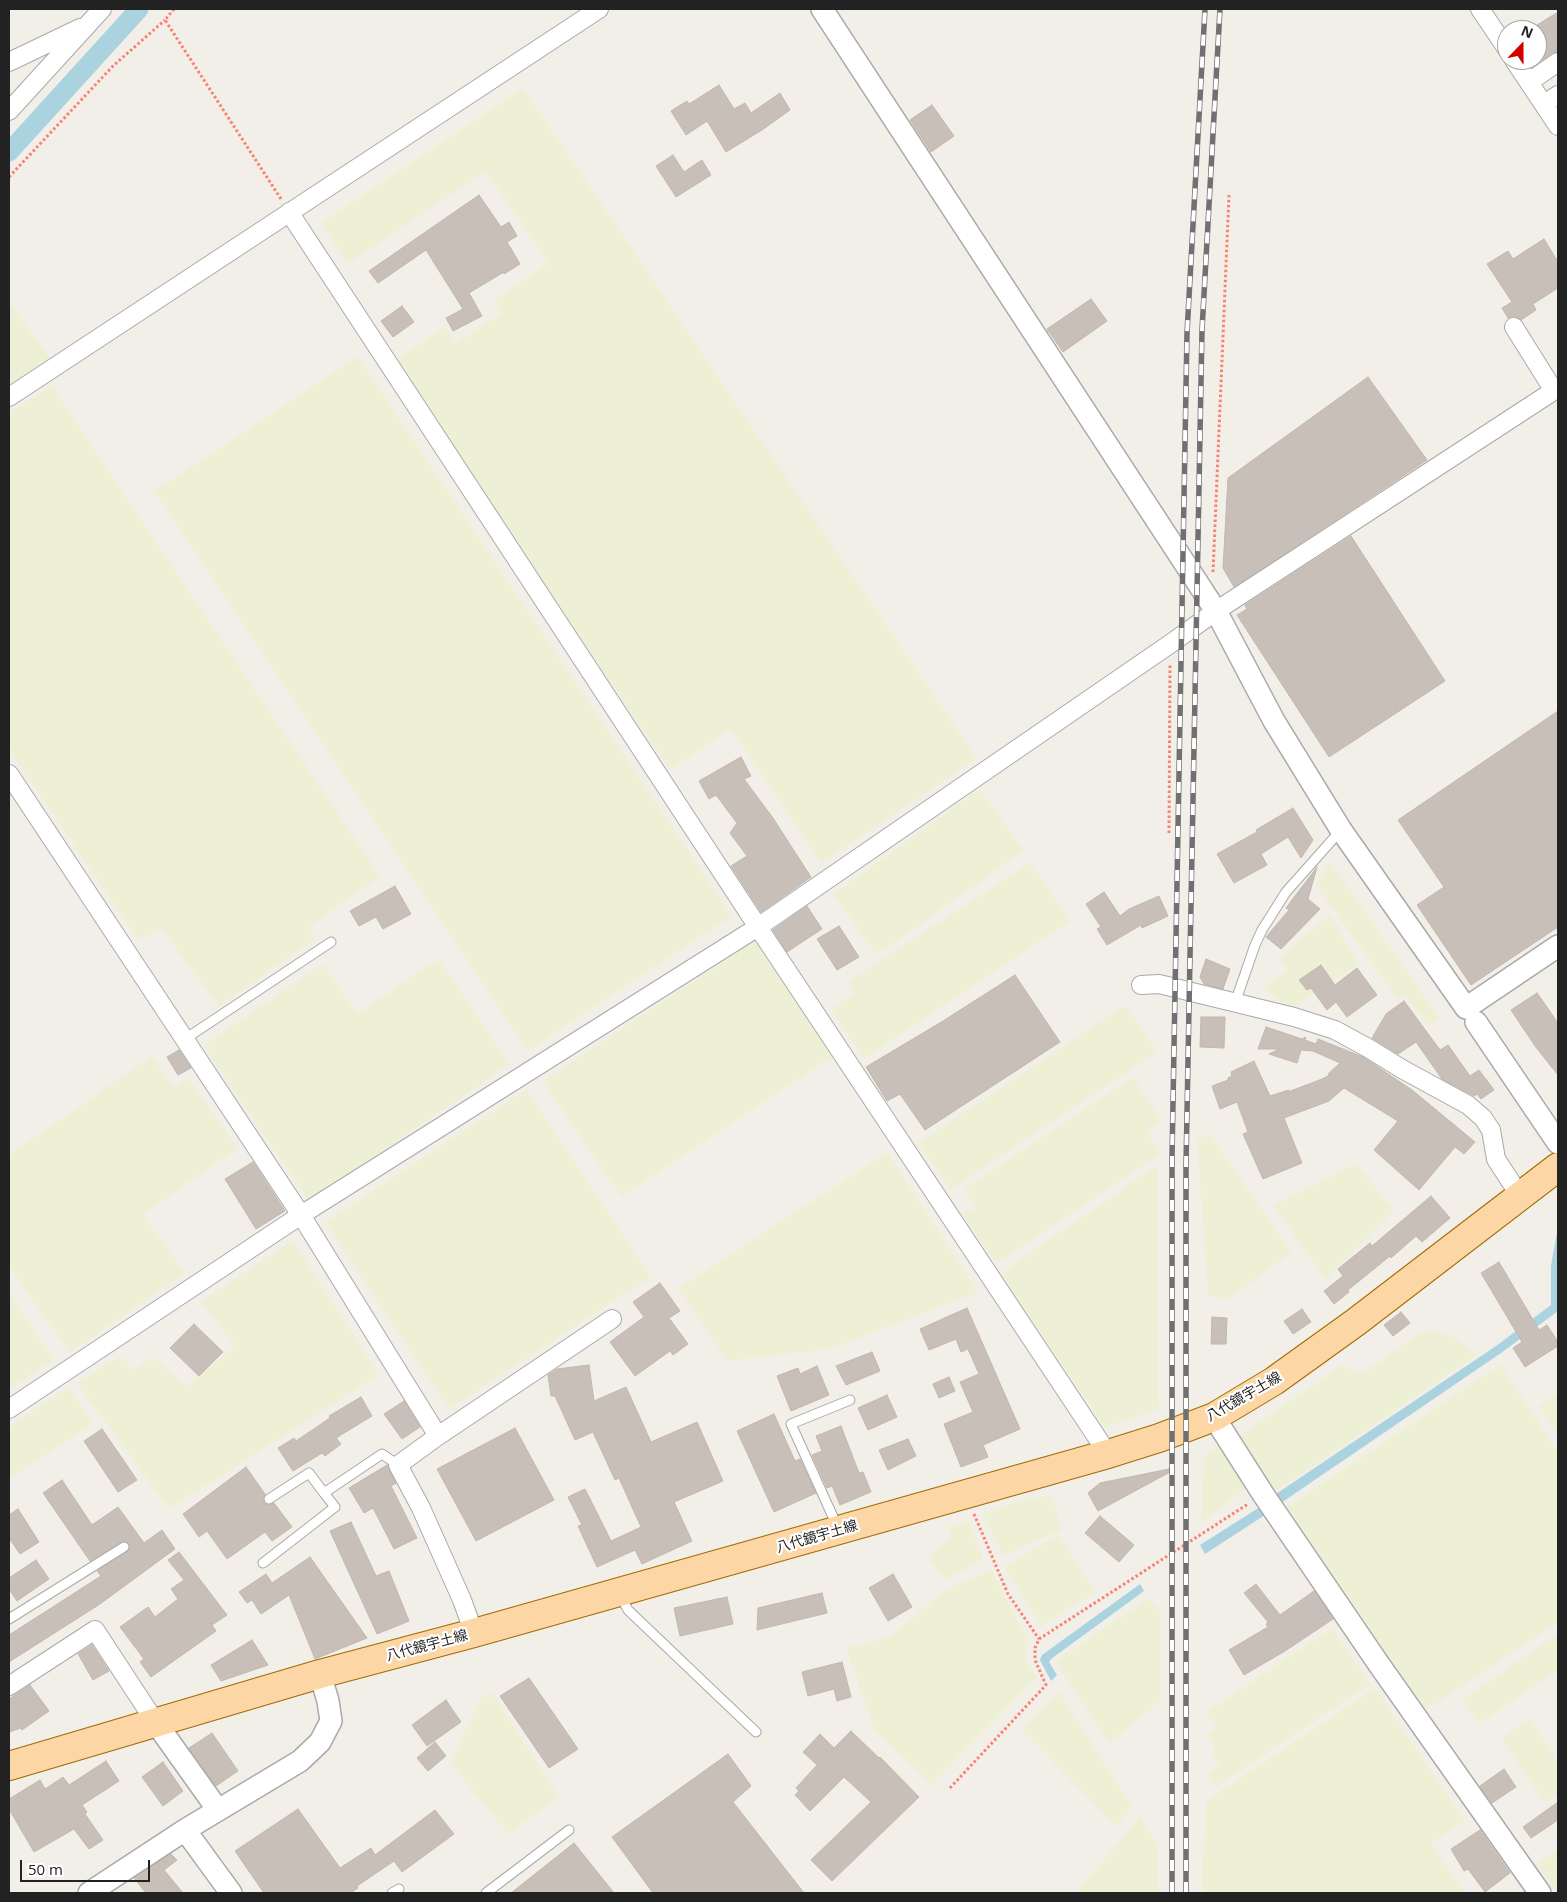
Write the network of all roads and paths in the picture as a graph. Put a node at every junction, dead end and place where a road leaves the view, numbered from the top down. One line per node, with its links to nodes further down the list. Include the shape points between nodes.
1 (102, 9): 7 (street)
2 (174, 9): 6 (path)
3 (599, 9): 18 (street)
4 (822, 9): 22 (street)
5 (1480, 9): 8 (street)
6 (165, 20): 16 (path, via 113,66); 18 (path)
7 (87, 24): 9 (street); 14 (street)
8 (1497, 34)
9 (9, 62)
10 (1558, 62): 12 (street)
11 (1521, 70): 12 (street)
12 (1529, 82): 13 (street)
13 (1551, 100): 15 (street)
14 (9, 111)
15 (1558, 126)
16 (9, 178)
17 (1229, 195): 22 (path, via 1213,583)
18 (289, 212): 21 (street); 28 (street)
19 (1514, 327): 20 (street)
20 (1556, 390): 23 (street)
21 (9, 397)
22 (1204, 593): 23 (street)
23 (1216, 612): 24 (street); 26 (street, via 1274,721)
24 (1170, 644): 27 (path); 28 (street)
25 (9, 774): 34 (street)
26 (1341, 830): 30 (street, via 1466,1008); 32 (lane, via 1286,892 1262,930)
27 (1169, 833)
28 (758, 927): 38 (street); 44 (street)
29 (331, 942): 34 (lane)
30 (1558, 946)
31 (1141, 985): 32 (street, via 1159,984)
32 (1235, 1003): 37 (street, via 1335,1030 1468,1105 1491,1130 1496,1159)
33 (1476, 1022): 35 (street)
34 (185, 1039): 38 (street)
35 (1558, 1143)
36 (1558, 1167): 37 (main road, 八代鏡宇土線)
37 (1520, 1196): 42 (main road, 八代鏡宇土線, via 1356,1322 1274,1381)
38 (301, 1215): 41 (street); 43 (street)
39 (612, 1319): 43 (street)
40 (850, 1400): 50 (lane, via 791,1424)
41 (9, 1409)
42 (1214, 1418): 44 (main road, 八代鏡宇土線); 47 (street)
43 (438, 1436): 45 (street)
44 (1108, 1454): 48 (main road, 八代鏡宇土線)
45 (398, 1466): 46 (lane, via 382,1454); 55 (street, via 459,1591)
46 (324, 1493): 49 (lane, via 309,1473); 52 (lane, via 335,1507)
47 (1263, 1494): 56 (path); 69 (street)
48 (966, 1495): 50 (main road, 八代鏡宇土線); 56 (path, via 1008,1594)
49 (269, 1499)
50 (839, 1531): 53 (main road, 八代鏡宇土線)
51 (124, 1547): 54 (lane)
52 (263, 1563)
53 (619, 1592): 55 (main road, 八代鏡宇土線); 60 (lane, via 628,1610)
54 (9, 1619)
55 (474, 1633): 57 (main road, 八代鏡宇土線)
56 (1039, 1639): 62 (path, via 1035,1660 1046,1685)
57 (320, 1674): 59 (main road, 八代鏡宇土線); 63 (street, via 331,1721 320,1742 300,1760)
58 (9, 1686): 59 (street, via 95,1630)
59 (156, 1723): 61 (main road, 八代鏡宇土線); 63 (street)
60 (756, 1732)
61 (9, 1766)
62 (950, 1788)
63 (218, 1810): 64 (street)
64 (185, 1830): 66 (street); 67 (street)
65 (569, 1830): 68 (lane)
66 (89, 1893)
67 (231, 1893)
68 (486, 1893)
69 (1540, 1893)

